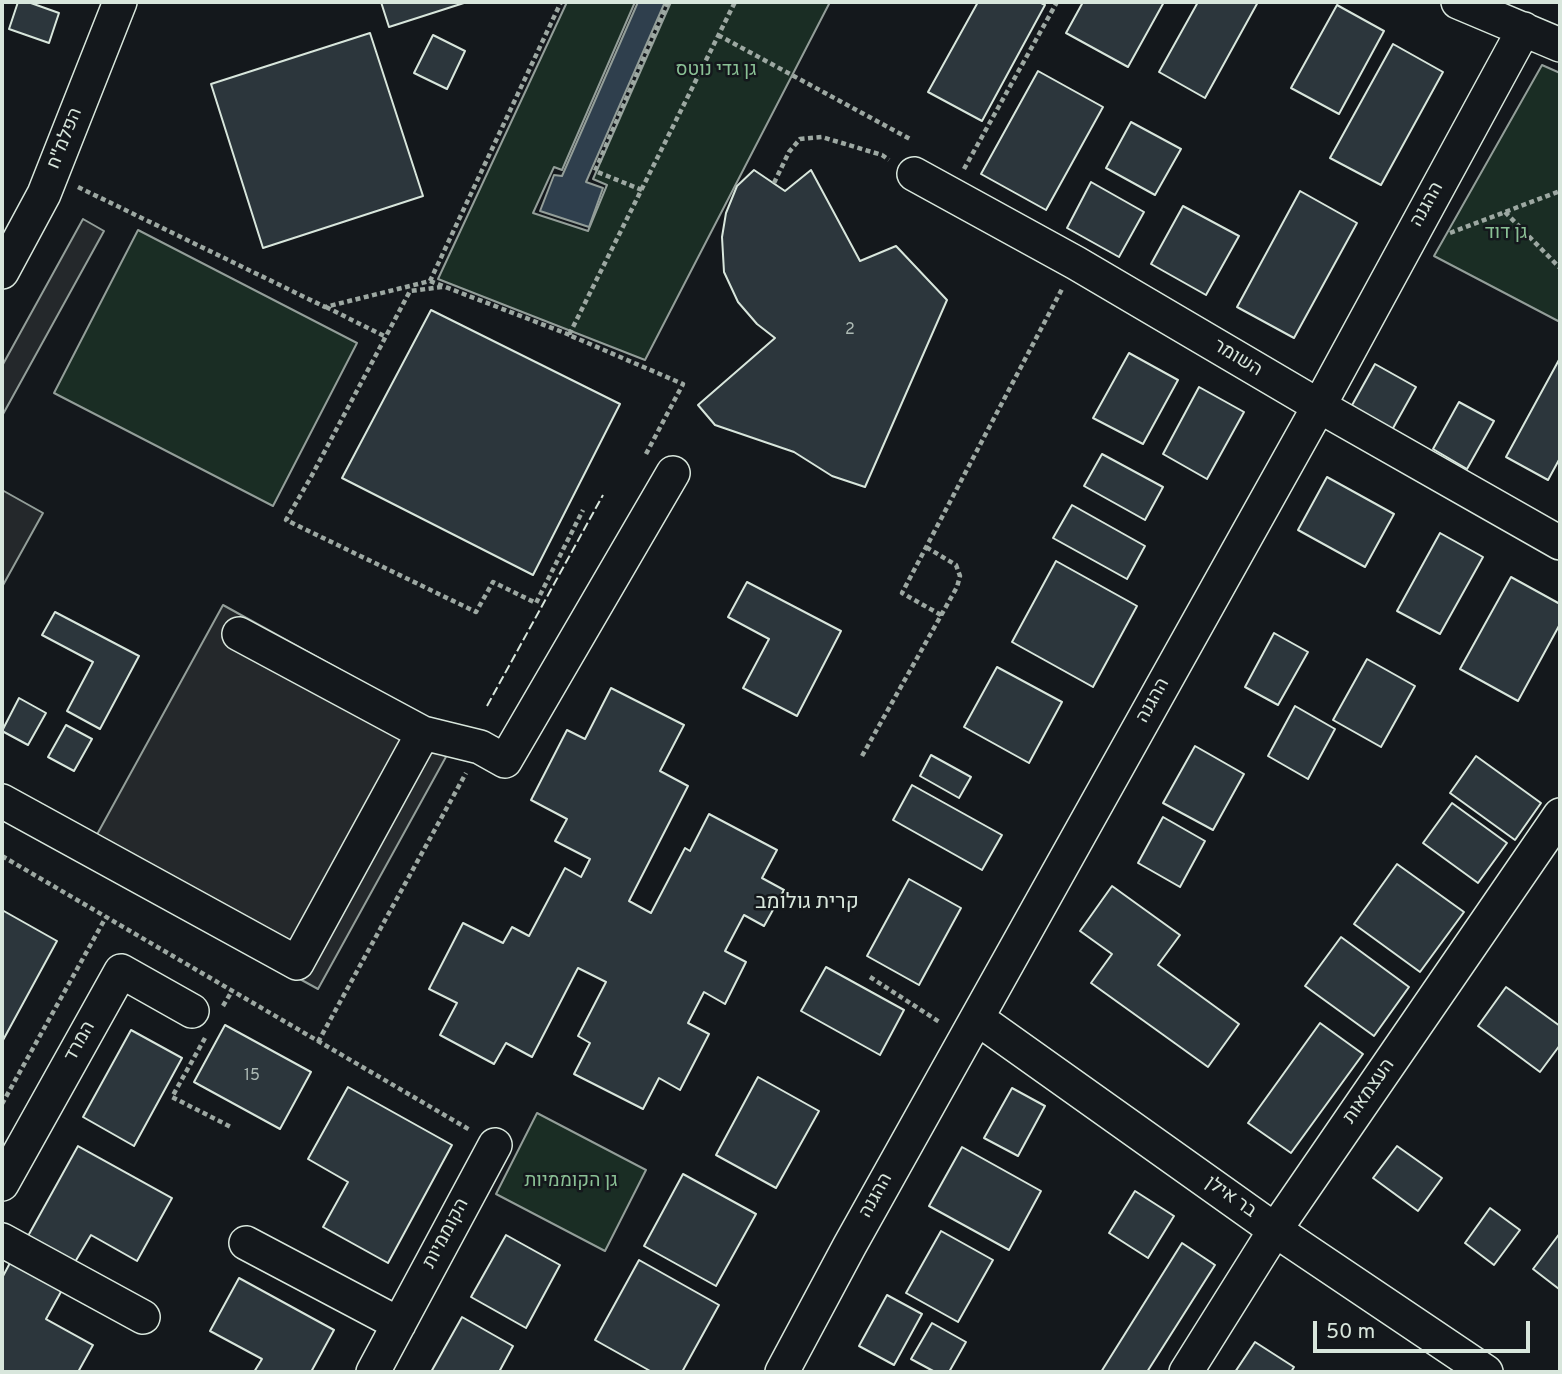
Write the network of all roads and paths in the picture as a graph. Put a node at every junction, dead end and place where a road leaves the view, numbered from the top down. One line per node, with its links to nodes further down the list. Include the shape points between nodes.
1 (120, 2): 12 (street, הפלמ"ח)
2 (561, 2): 22 (path)
3 (668, 2): 14 (path, via 594,171)
4 (735, 2): 8 (path)
5 (1057, 2): 16 (path)
6 (1458, 2): 7 (street)
7 (1524, 29): 9 (street); 18 (street, ההגנה)
8 (718, 35): 10 (path); 14 (path)
9 (1560, 46)
10 (910, 139)
11 (914, 174): 13 (path, via 882,155 822,137 800,139); 16 (street, השומר)
12 (52, 175): 21 (street, הפלמ"ח); 24 (path)
13 (774, 183)
14 (642, 190): 26 (path, via 569,335)
15 (1560, 191): 17 (path)
16 (950, 194): 19 (street, השומר)
17 (1505, 212): 18 (path); 20 (path)
18 (1404, 250): 27 (street, ההגנה)
19 (1076, 263): 27 (street, השומר); 32 (path)
20 (1560, 268)
21 (2, 272)
22 (430, 281): 23 (path); 24 (path)
23 (442, 287): 25 (path, via 411,291); 26 (path)
24 (325, 307): 25 (path)
25 (386, 337): 30 (path, via 286,520 476,612 493,582 536,603)
26 (580, 339): 28 (path, via 683,384)
27 (1318, 407): 31 (street, השומר); 45 (street, ההגנה)
28 (644, 458)
29 (673, 473): 36 (street, via 505,761)
30 (583, 510)
31 (1560, 543)
32 (926, 547): 33 (path, via 956,565 960,576); 33 (path, via 902,593)
33 (941, 615): 37 (path)
34 (239, 634): 35 (street)
35 (423, 733): 36 (street); 38 (street, via 297,963)
36 (480, 747): 46 (path)
37 (862, 756)
38 (2, 801)
39 (1560, 815): 51 (street, העצמאות)
40 (2, 856): 41 (path)
41 (106, 917): 43 (path); 47 (path)
42 (870, 977): 45 (path)
43 (232, 990): 44 (path); 46 (path)
44 (205, 1021): 48 (path, via 172,1097); 50 (street, המרד, via 121,971)
45 (971, 1029): 51 (street, בר אילן); 57 (street, ההגנה)
46 (318, 1042): 49 (path)
47 (2, 1104)
48 (233, 1128)
49 (495, 1145): 55 (street, הקוממיות)
50 (2, 1184)
51 (1275, 1230): 58 (street, העצמאות); 59 (street, בר אילן)
52 (2, 1240): 54 (street)
53 (246, 1243): 55 (street)
54 (144, 1317)
55 (399, 1324): 56 (street, הקוממיות)
56 (373, 1372)
57 (782, 1372)
58 (1186, 1372)
59 (1486, 1372)

